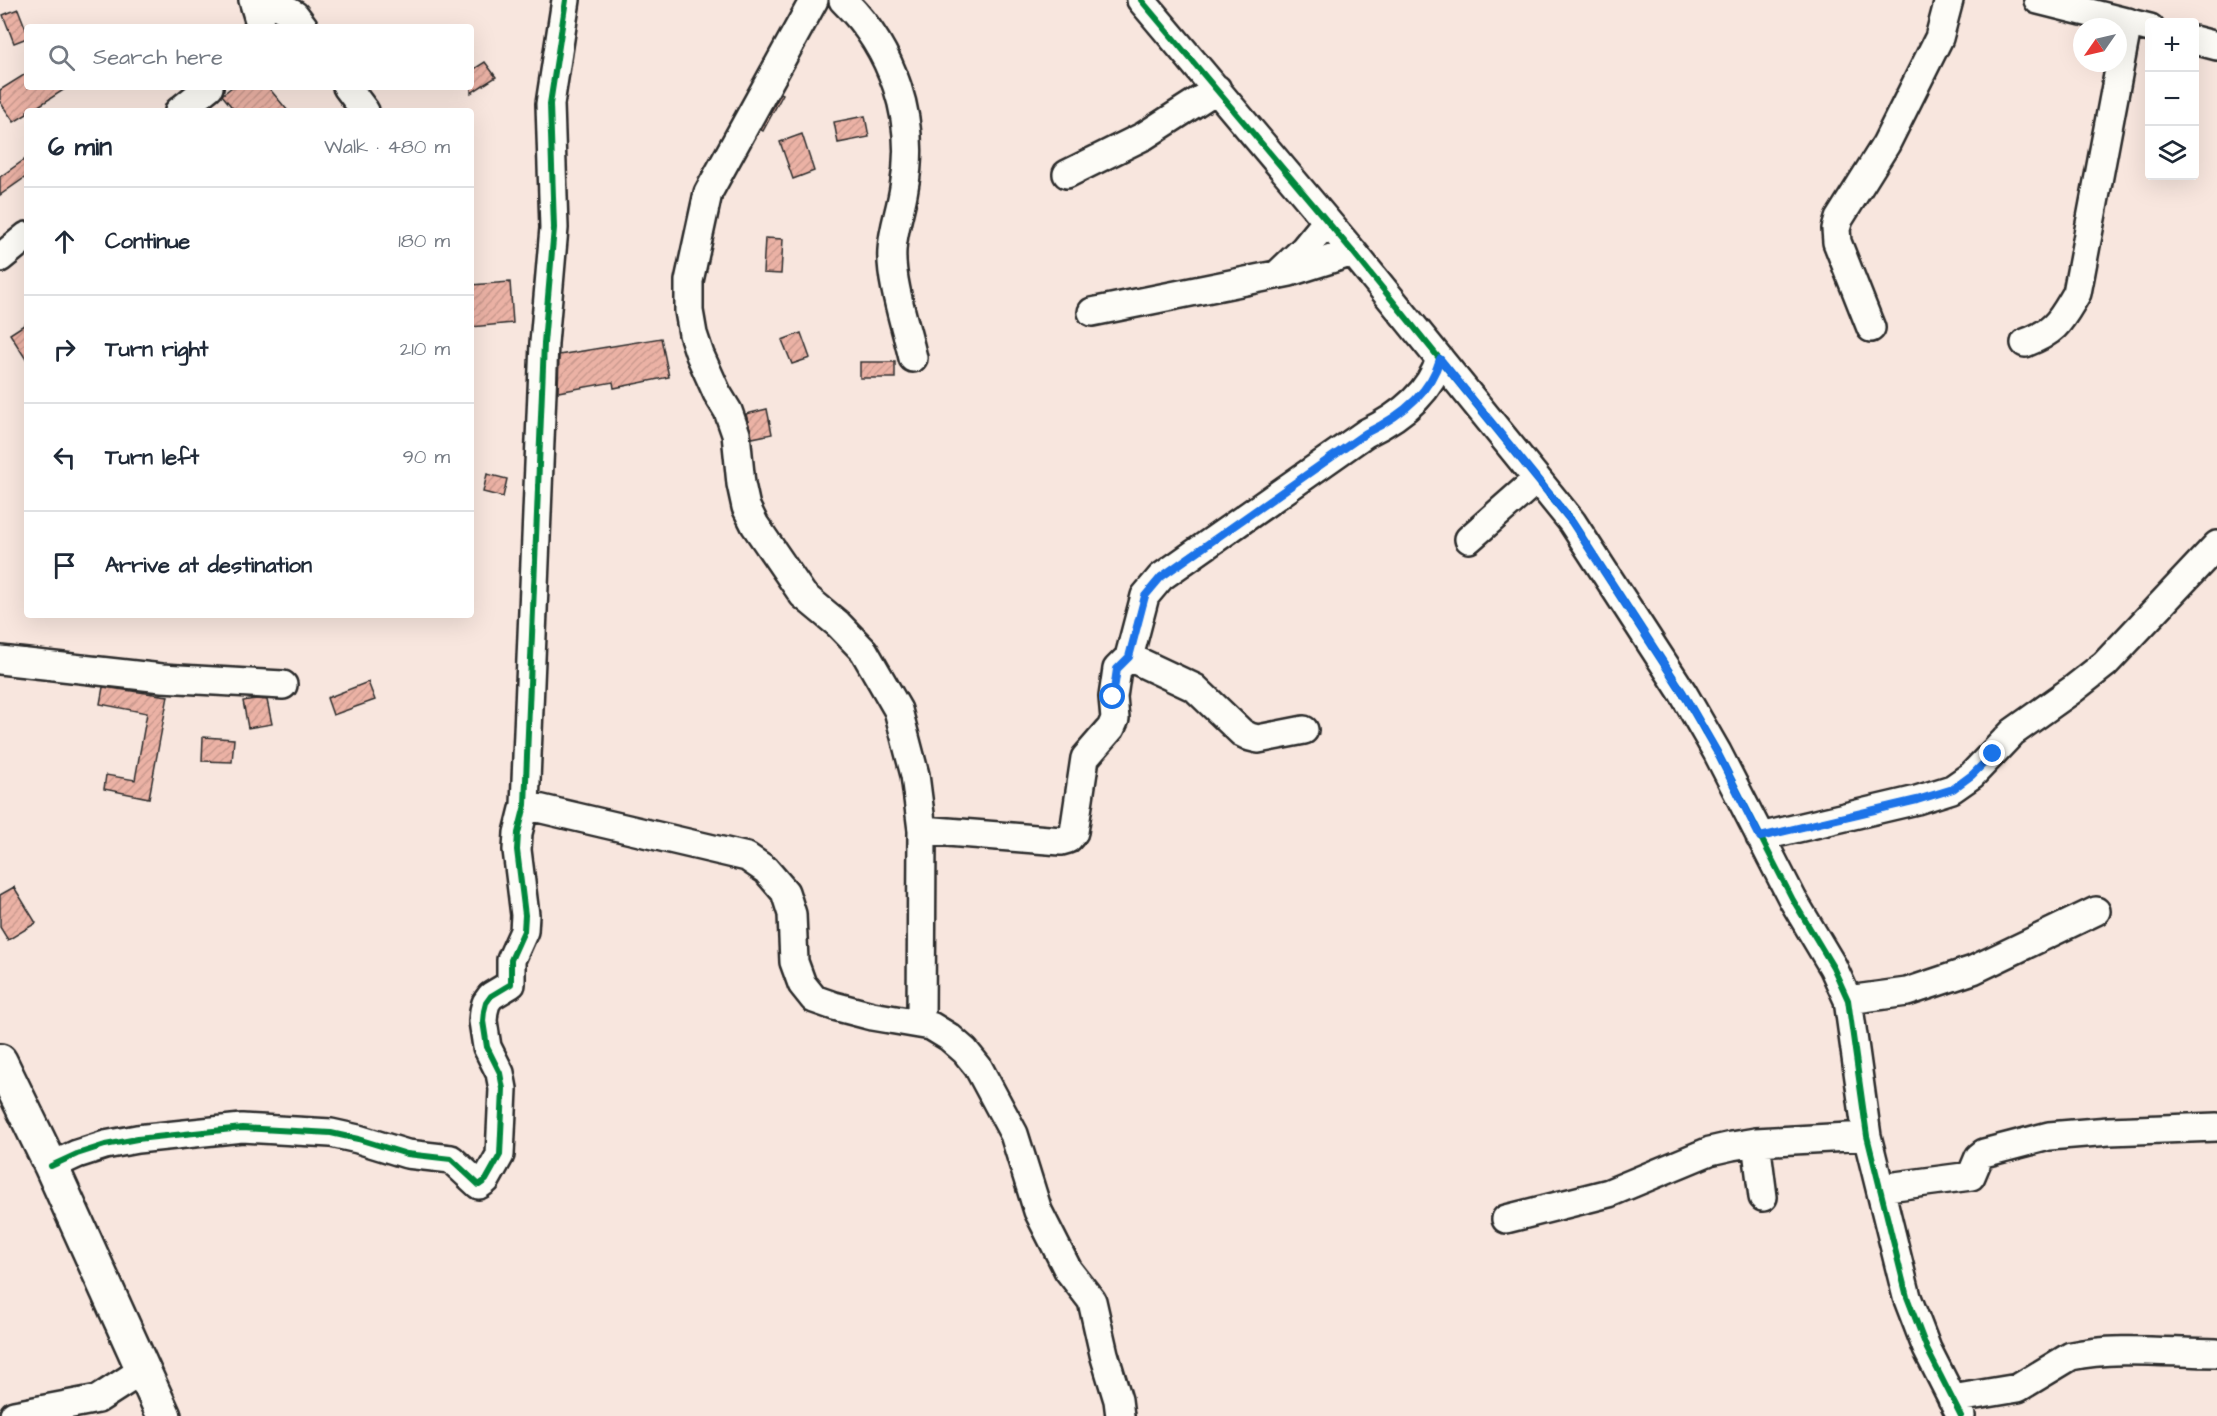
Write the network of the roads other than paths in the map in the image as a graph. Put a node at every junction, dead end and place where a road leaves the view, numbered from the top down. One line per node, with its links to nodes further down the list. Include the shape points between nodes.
1 (253, 0): 10 (street)
2 (267, 0): 9 (street)
3 (566, 0): 37 (street, via 550,104 554,228 544,343)
4 (814, 0): 38 (street, via 708,193 689,281 689,311 700,355 736,434 741,484 754,525 792,582 864,651 888,690 898,710 915,775)
5 (843, 0): 28 (street, via 871,31 882,51 901,96 906,120 905,186 892,252)
6 (1141, 0): 14 (street)
7 (1949, 0): 26 (street, via 1939,38 1886,144 1843,210 1836,229 1837,242)
8 (2038, 0): 11 (street)
9 (298, 17)
10 (260, 24)
11 (2139, 25): 27 (street, via 2077,292 2060,322 2044,336)
12 (2199, 41): 13 (street)
13 (2217, 46)
14 (1217, 89): 19 (street, via 1144,136); 20 (street)
15 (205, 90): 17 (street)
16 (349, 90): 18 (street)
17 (183, 108)
18 (363, 108)
19 (1067, 174)
20 (1327, 221): 22 (street); 24 (street)
21 (24, 238): 23 (street)
22 (1353, 252): 24 (street); 29 (street)
23 (0, 258)
24 (1278, 274): 25 (street)
25 (1092, 312)
26 (1871, 328)
27 (2025, 343)
28 (913, 358)
29 (1440, 359): 30 (street); 33 (street, via 1425,388 1390,421 1366,433 1161,577 1145,596)
30 (1537, 479): 31 (street); 39 (street, via 1572,522 1683,693)
31 (1469, 538)
32 (2217, 545): 39 (street, via 2105,664 2013,732 1953,789)
33 (1129, 657): 36 (street, via 1196,688 1250,737 1258,739); 38 (street, via 1117,669 1112,728 1085,758 1074,832 1068,839)
34 (0, 660): 35 (street, via 162,678)
35 (283, 685)
36 (1304, 730)
37 (525, 805): 42 (street, via 747,857 766,870 785,892 792,914 794,962 802,984 814,999); 47 (street, via 518,833 524,931 511,960 511,984 490,996 484,1011 488,1047 500,1073 502,1089 500,1155 482,1183 476,1184 451,1159 407,1154 330,1133 242,1128 137,1139 96,1148)
38 (922, 830): 42 (street)
39 (1760, 837): 41 (street)
40 (2096, 911): 41 (street, via 1973,969 1907,992)
41 (1848, 1000): 45 (street)
42 (921, 1024): 56 (street, via 940,1031 965,1051 978,1067 1014,1134 1038,1211 1068,1270 1092,1301)
43 (0, 1061): 47 (main road)
44 (2217, 1127): 48 (street, via 2049,1136 1984,1153 1971,1176)
45 (1867, 1136): 46 (street); 48 (street)
46 (1756, 1142): 49 (street); 50 (street, via 1710,1151 1609,1193)
47 (51, 1166): 52 (main road)
48 (1880, 1188): 53 (street, via 1907,1297)
49 (1763, 1197)
50 (1506, 1220)
51 (2217, 1353): 53 (street, via 2110,1351 2071,1356 2018,1388)
52 (143, 1370): 54 (street, via 98,1400); 55 (main road)
53 (1957, 1408)
54 (14, 1415)
55 (164, 1416)
56 (1120, 1416)

